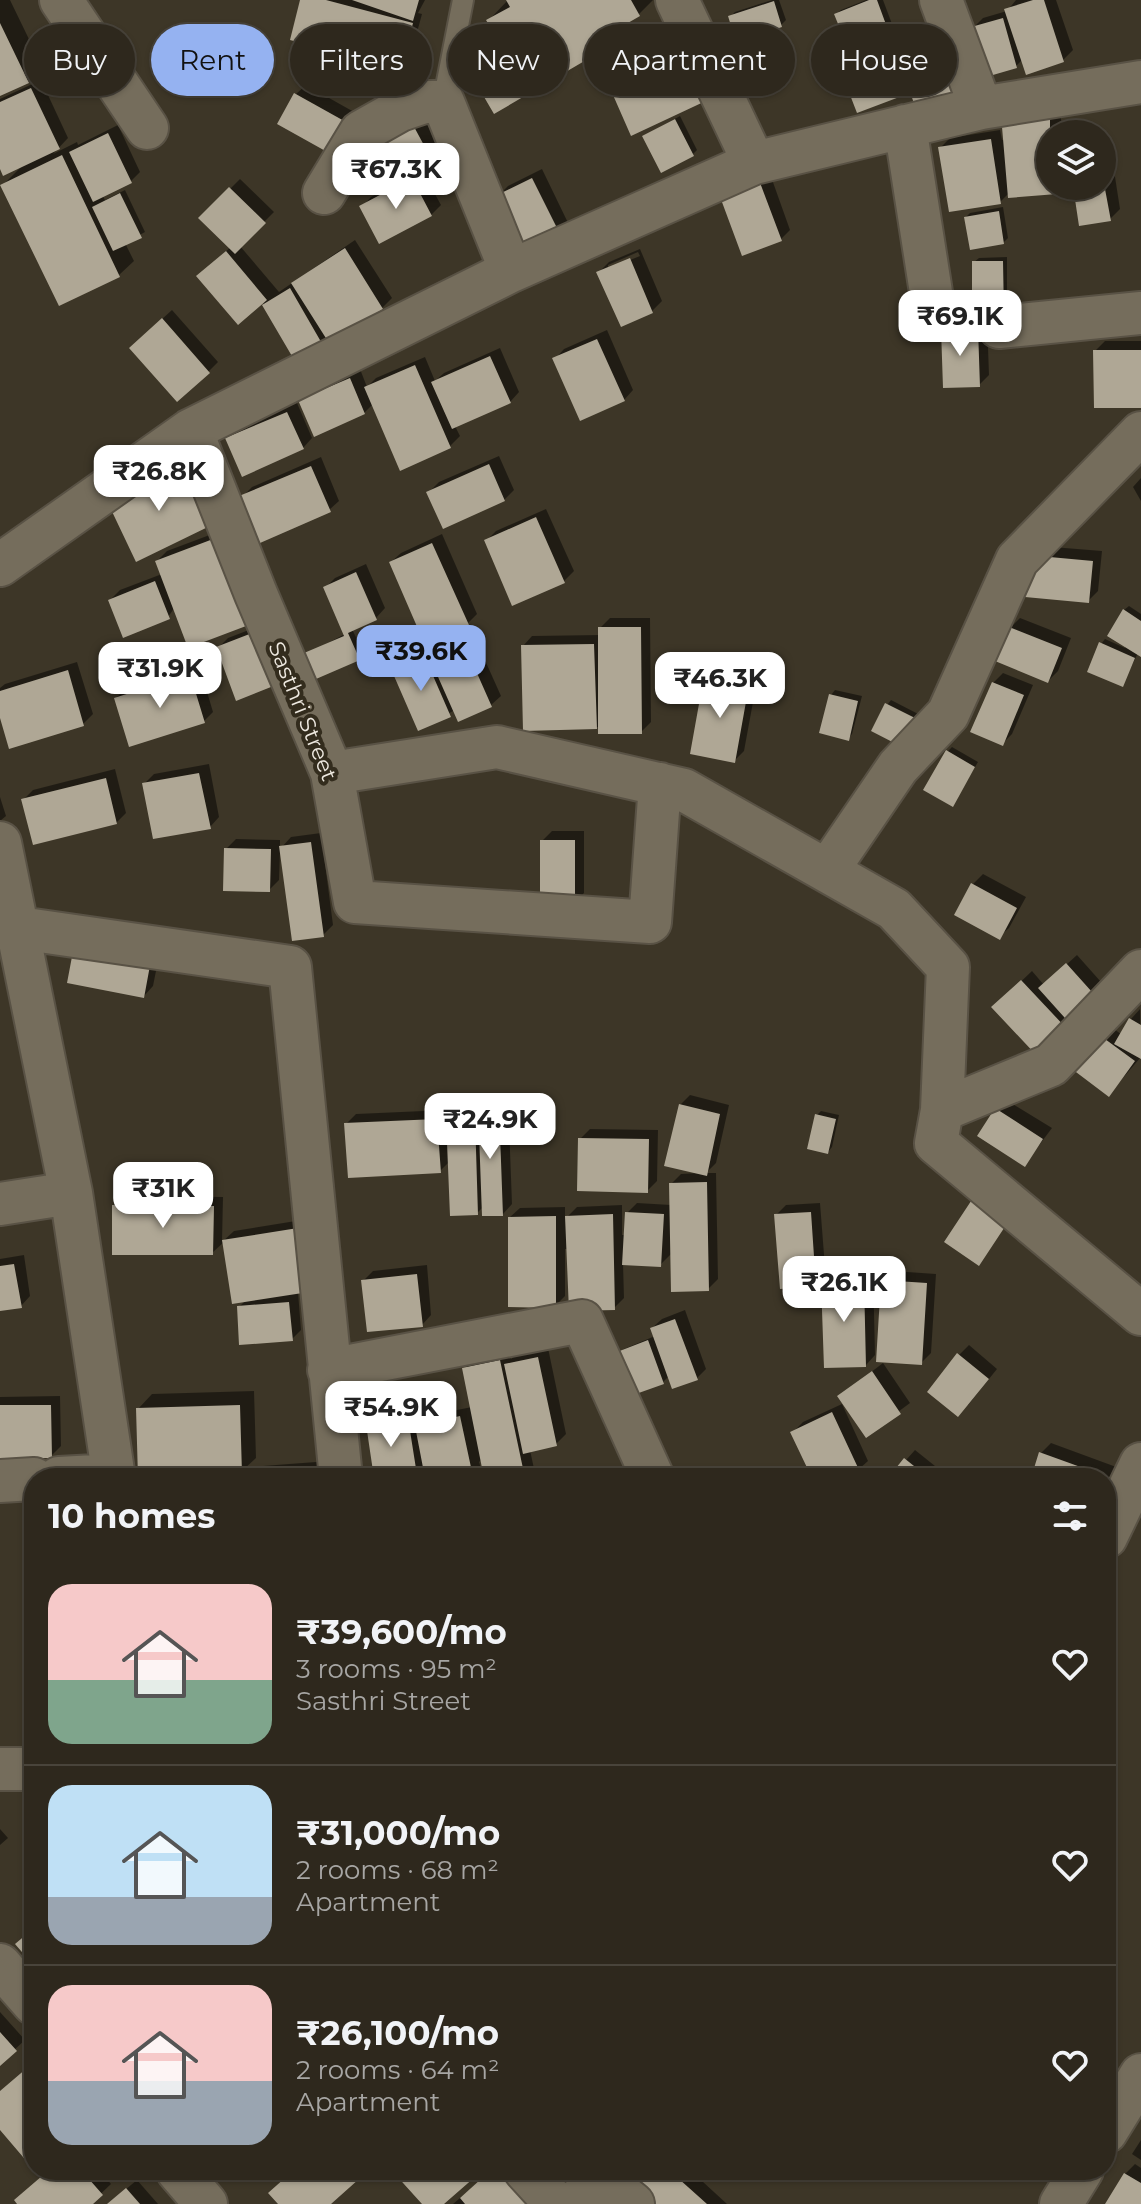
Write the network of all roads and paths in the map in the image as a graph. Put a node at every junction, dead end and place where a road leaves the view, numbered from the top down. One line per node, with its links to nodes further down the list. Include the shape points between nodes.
1 (61, 0): 9 (street)
2 (463, 0): 6 (lane)
3 (677, 0): 10 (street)
4 (941, 0): 7 (street)
5 (1141, 82): 7 (street)
6 (443, 102): 11 (street, via 400,110 361,132); 12 (street)
7 (981, 108): 8 (street)
8 (905, 126): 10 (street); 14 (street)
9 (147, 128)
10 (754, 163): 12 (street)
11 (324, 193)
12 (511, 271): 16 (street)
13 (1141, 313): 15 (street)
14 (935, 318)
15 (999, 327)
16 (191, 430): 18 (street); 19 (street, Sasthri Street)
17 (1141, 433): 22 (street, via 1017,560 948,714 898,767)
18 (0, 565)
19 (332, 773): 20 (street, via 497,747); 20 (street, Sasthri Street, via 355,902 650,922)
20 (660, 784): 22 (street, via 684,790)
21 (0, 843): 23 (street)
22 (827, 871): 25 (street, via 894,909 948,967)
23 (19, 928): 26 (street); 29 (street, via 290,967)
24 (1141, 971): 25 (street, via 1051,1065)
25 (942, 1110): 28 (street, via 936,1143)
26 (71, 1193): 27 (street); 31 (street)
27 (0, 1204)
28 (1141, 1314)
29 (329, 1370): 32 (street); 33 (street, via 582,1321)
30 (1141, 1464): 36 (street)
31 (113, 1468)
32 (340, 1468)
33 (648, 1468)
34 (24, 1480): 35 (street)
35 (0, 1481)
36 (1116, 1516)
37 (0, 1769): 38 (street)
38 (24, 1769)
39 (0, 1965): 40 (street)
40 (24, 1993)
41 (1141, 2075): 42 (street)
42 (1116, 2116)
43 (186, 2180): 47 (street)
44 (534, 2180): 48 (street)
45 (1076, 2180): 50 (street)
46 (594, 2184): 49 (street)
47 (206, 2204)
48 (556, 2204)
49 (633, 2204)
50 (1061, 2204)

